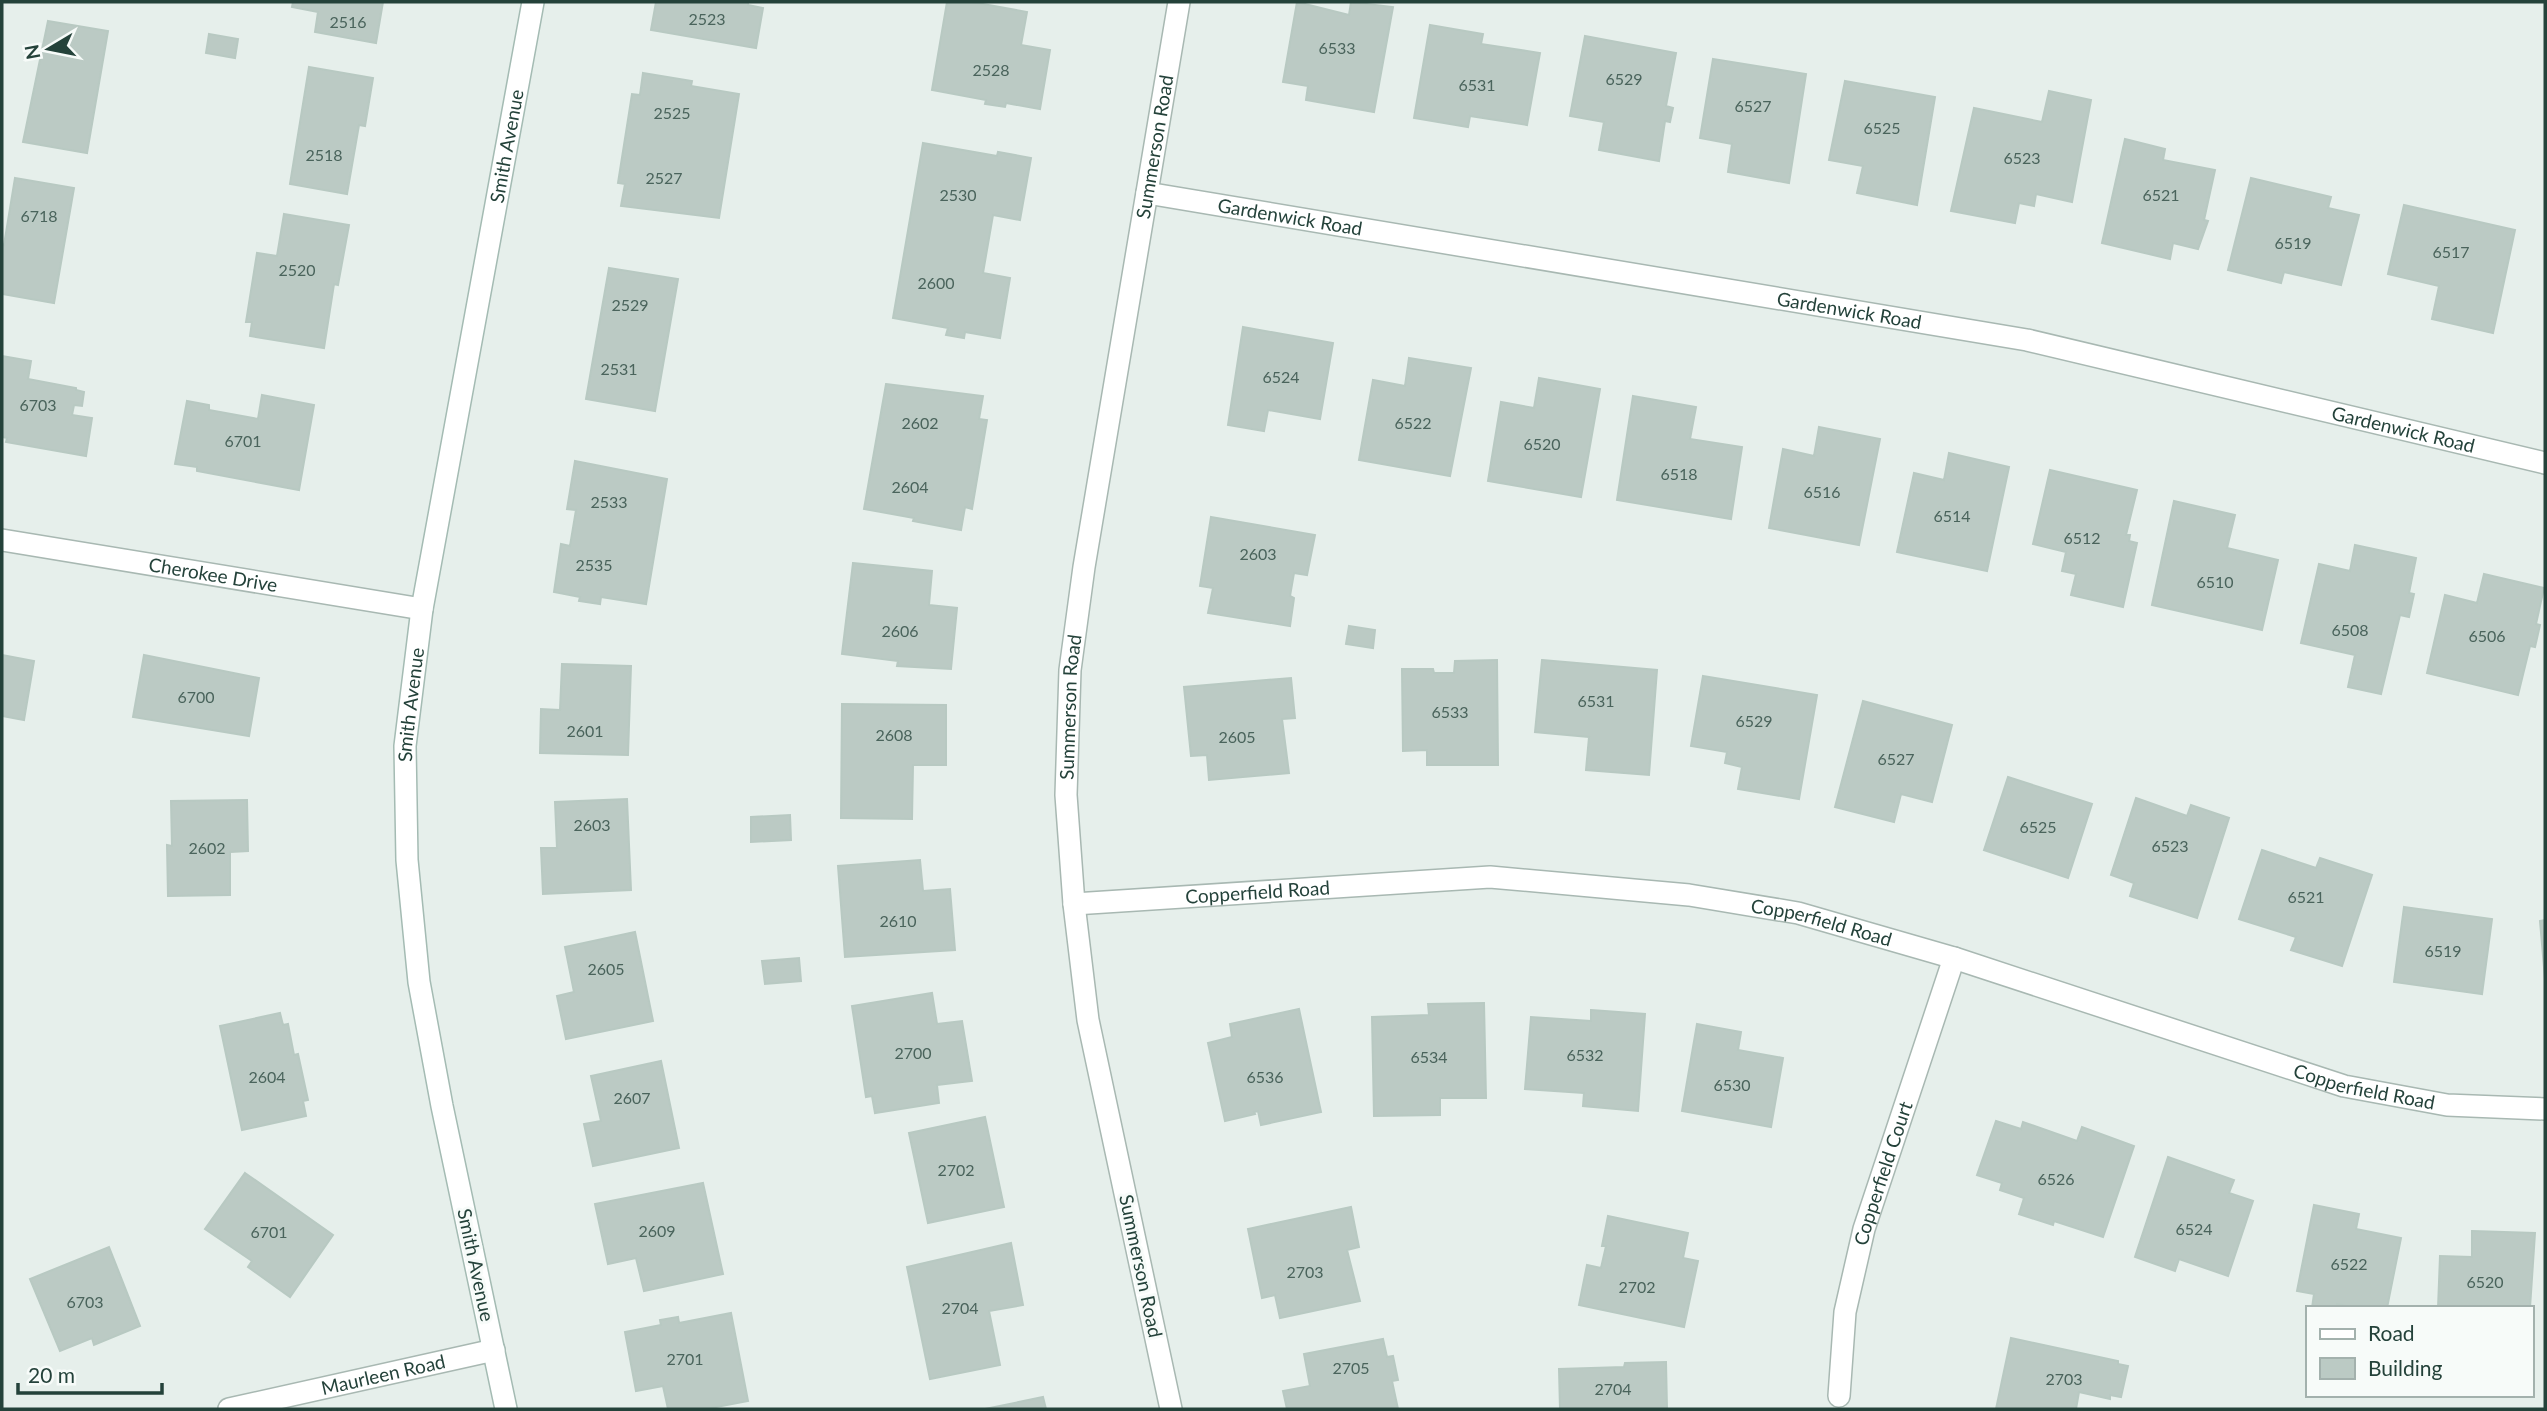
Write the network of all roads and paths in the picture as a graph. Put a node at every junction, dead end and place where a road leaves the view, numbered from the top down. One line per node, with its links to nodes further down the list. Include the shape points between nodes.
1 (533, 2): 6 (street, Smith Avenue)
2 (1180, 2): 3 (street, Summerson Road)
3 (1147, 193): 4 (street, Gardenwick Road, via 2027,340); 7 (street, Summerson Road, via 1070,670 1066,795)
4 (2545, 463)
5 (2, 540): 6 (street, Cherokee Drive)
6 (422, 609): 10 (street, Smith Avenue, via 405,746 410,888 424,1010)
7 (1074, 904): 8 (street, Copperfield Road, via 1490,877 1689,895 1798,913); 14 (street, Summerson Road, via 1088,1020)
8 (1954, 958): 9 (street, Copperfield Road, via 2344,1086 2447,1105); 11 (street, Copperfield Court, via 1864,1229 1845,1312)
9 (2545, 1110)
10 (494, 1350): 12 (street, Maurleen Road); 13 (street, Smith Avenue)
11 (1839, 1396)
12 (229, 1409)
13 (506, 1409)
14 (1171, 1409)

